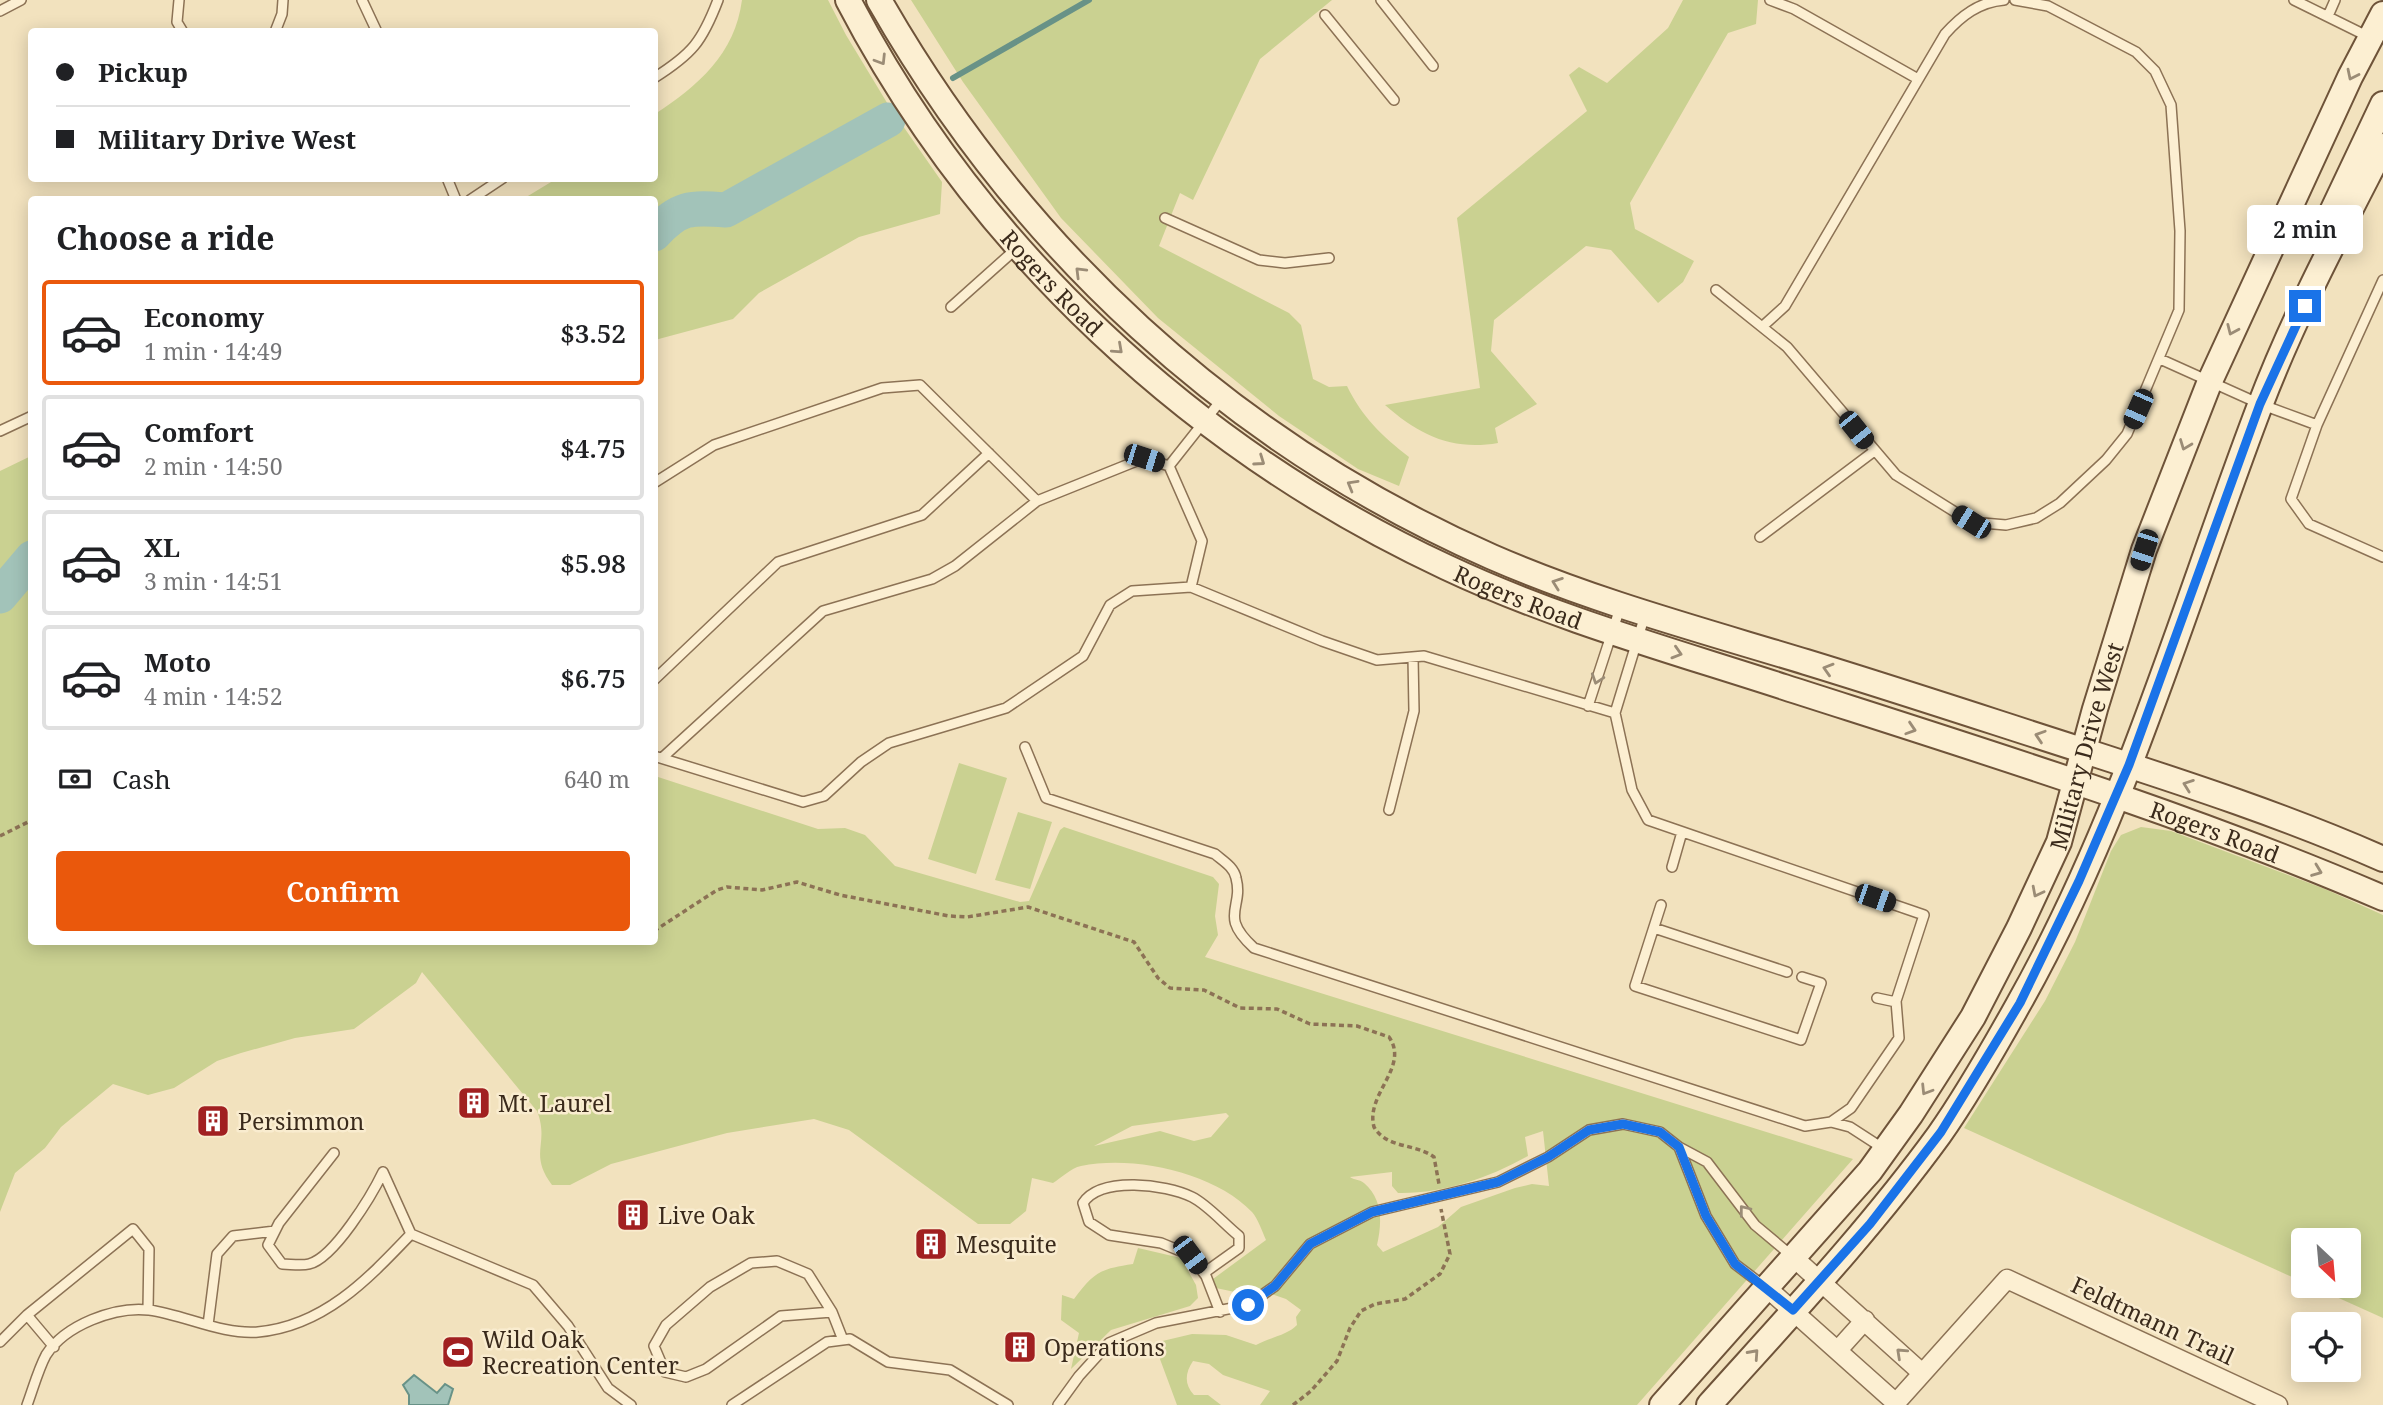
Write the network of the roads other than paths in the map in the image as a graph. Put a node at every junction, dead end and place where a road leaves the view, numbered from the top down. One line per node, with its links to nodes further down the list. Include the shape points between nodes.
1 (21, 0): 14 (lane)
2 (179, 0): 18 (lane)
3 (283, 0): 19 (lane)
4 (362, 0): 20 (lane)
5 (718, 0): 23 (lane, via 708,27 687,57)
6 (848, 0): 31 (main road, Rogers Road, one-way to 31, via 918,116)
7 (879, 0): 40 (main road, Rogers Road, one-way to 7, via 1121,311 1024,210 953,119)
8 (1381, 0): 22 (lane)
9 (1770, 0): 24 (lane)
10 (2004, 0): 24 (lane, via 1990,1 1960,18)
11 (2015, 0): 38 (lane, via 2048,6 2136,52 2155,71 2171,105 2179,218 2179,310)
12 (2294, 0): 17 (lane)
13 (2335, 0): 17 (lane)
14 (0, 11)
15 (2383, 14): 21 (main road, Military Drive West)
16 (1325, 15): 25 (lane)
17 (2328, 16): 21 (lane)
18 (181, 28)
19 (277, 28)
20 (375, 28)
21 (2377, 41): 39 (main road, Military Drive West, one-way to 39)
22 (1433, 66)
23 (658, 75)
24 (1918, 79): 37 (lane, via 1785,306)
25 (1394, 100)
26 (2383, 104): 35 (main road, via 2314,252)
27 (2383, 146): 35 (main road, Military Drive West)
28 (497, 182): 29 (lane)
29 (476, 196)
30 (1165, 218): 32 (lane, via 1259,260 1285,263)
31 (1018, 247): 36 (lane); 43 (main road, Rogers Road, one-way to 43, via 1113,344)
32 (1329, 258)
33 (2383, 279): 44 (lane)
34 (1716, 290): 37 (lane)
35 (2305, 306): 41 (main road, Military Drive West)
36 (951, 307)
37 (1763, 326): 46 (lane, via 1787,347)
38 (2160, 359): 39 (lane); 46 (lane, via 2127,434 2060,503 2036,517 2006,525 1971,522 1896,475)
39 (2210, 381): 41 (lane); 63 (main road, Military Drive West, one-way to 63, via 2144,550)
40 (1222, 399): 43 (lane); 54 (main road, Rogers Road, one-way to 40, via 1496,558 1407,516 1304,457)
41 (2260, 404): 44 (lane); 65 (main road, Military Drive West)
42 (28, 418): 45 (lane)
43 (1205, 420): 48 (lane); 56 (main road, Rogers Road, one-way to 56, via 1304,490 1424,557)
44 (2317, 425): 52 (lane, via 2291,492 2295,506 2309,524)
45 (0, 431)
46 (1873, 452): 51 (lane)
47 (989, 453): 49 (lane, via 920,385 882,388 714,445); 50 (lane); 59 (lane, via 922,515 778,562)
48 (1170, 466): 50 (lane, via 1144,458); 53 (lane, via 1202,541)
49 (658, 481)
50 (1037, 501): 64 (lane, via 932,579 822,611)
51 (1760, 537)
52 (2383, 556)
53 (1191, 587): 58 (lane, via 1377,660); 64 (lane, via 1132,591 1110,605 1083,656 1006,708 889,743 824,796 803,802)
54 (1621, 605): 55 (main road, Rogers Road); 56 (lane)
55 (1646, 612): 57 (lane); 63 (main road, Rogers Road, one-way to 55)
56 (1612, 632): 57 (main road, Rogers Road); 60 (lane, one-way to 60)
57 (1637, 641): 61 (lane); 66 (main road, Rogers Road, one-way to 66)
58 (1413, 657): 60 (lane, via 1424,656); 68 (lane, via 1414,711)
59 (658, 676)
60 (1588, 706): 61 (lane)
61 (1615, 713): 69 (lane, via 1632,790 1648,820)
62 (1025, 747): 79 (lane, via 1046,798 1215,854 1230,867 1237,879 1233,911 1237,927 1254,948 1805,1126)
63 (2085, 751): 65 (main road, Rogers Road); 66 (main road, Military Drive West)
64 (658, 757)
65 (2129, 765): 67 (main road, Military Drive West); 70 (main road, Rogers Road, one-way to 65)
66 (2077, 782): 67 (main road, Rogers Road); 81 (main road, Military Drive West, one-way to 81, via 2053,858 1973,1017)
67 (2116, 794): 72 (main road, Rogers Road, one-way to 72); 87 (main road, Military Drive West, via 2020,1003 1941,1132)
68 (1389, 810)
69 (1682, 832): 71 (lane); 78 (lane, via 1923,915)
70 (2383, 859)
71 (1672, 867)
72 (2383, 898)
73 (1661, 905): 74 (lane)
74 (1654, 928): 75 (lane); 76 (lane, via 1635,986 1801,1041 1821,983)
75 (1787, 972)
76 (1802, 977)
77 (1877, 998): 78 (lane)
78 (1896, 1002): 79 (lane, via 1899,1038 1851,1108)
79 (1831, 1122): 81 (lane)
80 (1679, 1147): 85 (lane, one-way to 80, via 1755,1225 1707,1162); 88 (lane, via 1706,1216 1735,1264); 92 (lane, via 1660,1132 1623,1124 1589,1130 1498,1182 1372,1212 1310,1244 1275,1286 1248,1305)
81 (1885, 1150): 85 (main road, Military Drive West)
82 (334, 1153): 83 (lane)
83 (275, 1231): 84 (lane, via 268,1245 282,1264 311,1264 368,1204 383,1172); 95 (lane, via 233,1236 217,1254)
84 (411, 1234): 95 (lane, via 365,1282 314,1318 258,1332); 103 (lane, via 533,1286 568,1326 608,1388)
85 (1793, 1257): 87 (street); 88 (main road, Military Drive West)
86 (1204, 1273): 86 (lane, via 1190,1255 1171,1247 1109,1235 1089,1222 1083,1203 1091,1192 1113,1185 1147,1186 1192,1197 1239,1236 1239,1248); 92 (lane)
87 (1820, 1280): 90 (main road, Military Drive West); 94 (street)
88 (1766, 1287): 90 (street); 107 (main road, Military Drive West)
89 (148, 1310): 93 (lane, via 149,1249 133,1229); 95 (lane); 98 (lane, via 103,1317 71,1331)
90 (1793, 1310): 99 (street); 108 (main road, Military Drive West, one-way to 90)
91 (832, 1312): 91 (lane, via 781,1316 706,1369 686,1377 666,1372 654,1346 666,1325 710,1287 751,1263 778,1261 808,1274); 96 (lane)
92 (1220, 1312): 106 (lane, via 1156,1323 1109,1343)
93 (27, 1315): 97 (lane); 98 (lane)
94 (1864, 1320): 99 (street); 100 (street, one-way to 94)
95 (208, 1325)
96 (843, 1340): 104 (lane, via 827,1342); 105 (lane, via 850,1339 888,1362 950,1370)
97 (0, 1342)
98 (54, 1347): 102 (lane)
99 (1838, 1350): 101 (street)
100 (1922, 1373): 101 (street); 109 (street, Feldtmann Trail, via 2007,1279)
101 (1895, 1404)
102 (27, 1405)
103 (631, 1405)
104 (732, 1405)
105 (1008, 1405)
106 (1058, 1405)
107 (1662, 1405)
108 (1709, 1405)
109 (2278, 1405)

